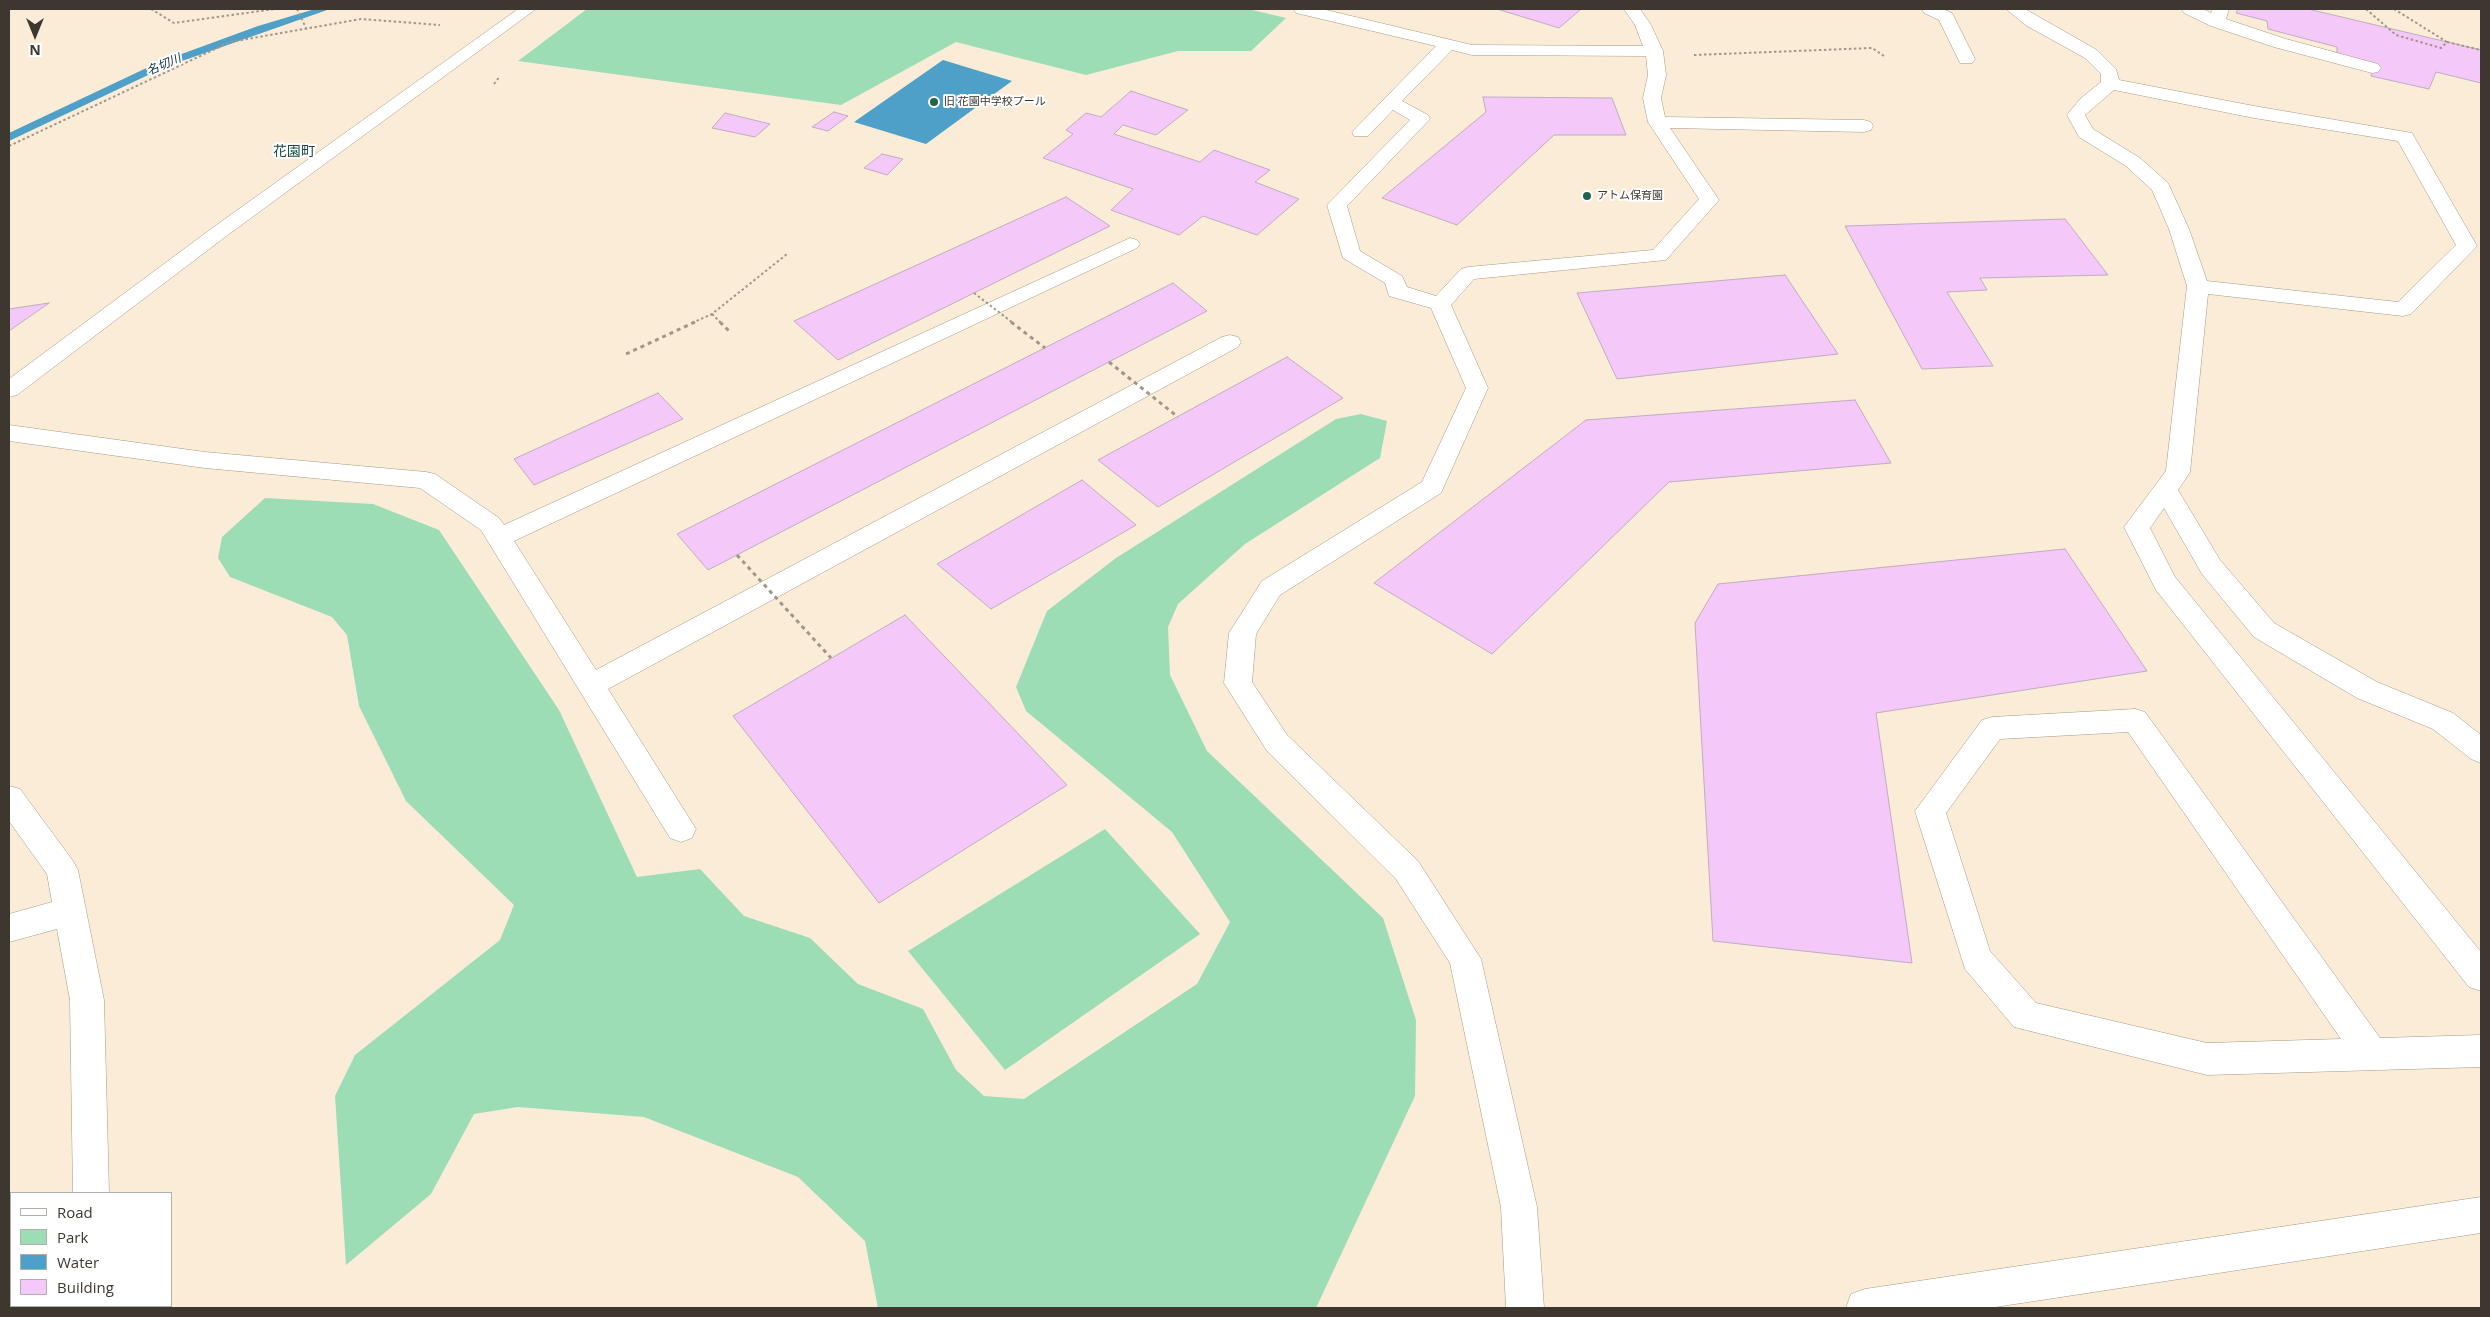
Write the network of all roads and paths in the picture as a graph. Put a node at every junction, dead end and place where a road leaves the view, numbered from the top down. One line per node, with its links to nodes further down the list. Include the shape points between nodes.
1 (151, 9): 2 (path, via 174,23)
2 (275, 9)
3 (297, 9): 13 (path)
4 (528, 9): 14 (street)
5 (1302, 9): 16 (street)
6 (1632, 9): 18 (street)
7 (1930, 9): 20 (street, via 1946,17)
8 (2014, 9): 22 (street, via 2091,54 2110,73)
9 (2190, 9): 12 (street)
10 (2366, 9): 15 (path, via 2396,35 2441,48)
11 (2394, 9): 15 (path)
12 (2219, 16): 21 (street, via 2280,43)
13 (306, 28): 14 (path, via 361,19); 27 (path, via 230,42)
14 (496, 32): 39 (street, via 218,233)
15 (2447, 42): 17 (path)
16 (1448, 44): 18 (street, via 1472,50); 23 (street)
17 (2481, 50)
18 (1654, 51): 19 (path, via 1683,55 1872,48); 24 (street, via 1657,75 1652,98)
19 (1884, 56)
20 (1966, 59)
21 (2372, 68)
22 (2110, 84): 30 (street, via 2076,115 2086,133 2133,162 2161,187); 30 (street, via 2405,137 2467,246 2403,309)
23 (1391, 102): 26 (street); 32 (street, via 1421,119 1337,205 1350,254 1395,280 1397,291)
24 (1657, 122): 25 (street); 32 (street, via 1709,200 1659,256 1468,273)
25 (1864, 126)
26 (1361, 132)
27 (9, 146)
28 (1130, 244): 43 (street)
29 (787, 254): 33 (path)
30 (2198, 286): 42 (street, via 2178,472)
31 (974, 293): 36 (path, bridge)
32 (1440, 304): 57 (street, via 1477,388 1432,487 1271,588 1243,633 1238,683 1277,743 1407,870 1465,959 1519,1207)
33 (712, 314): 34 (path); 37 (path)
34 (730, 332)
35 (1230, 342): 46 (street)
36 (1045, 348)
37 (626, 354)
38 (1109, 362): 40 (path, bridge)
39 (9, 390)
40 (1178, 417)
41 (9, 433): 43 (street, via 205,460 426,480 490,524)
42 (2166, 490): 47 (street, via 2211,567 2264,630 2367,690 2443,721); 52 (street, via 2137,527 2165,583)
43 (498, 538): 46 (street)
44 (737, 555): 45 (path, bridge)
45 (831, 658)
46 (590, 686): 49 (street)
47 (2481, 752)
48 (9, 798): 50 (street, via 62,870)
49 (681, 829)
50 (70, 911): 51 (street); 55 (street, via 87,1000)
51 (9, 928)
52 (2481, 976)
53 (2481, 1051): 54 (street)
54 (2372, 1054): 54 (street, via 2207,1059 2026,1016 1976,959 1930,811 1992,728 2135,720)
55 (91, 1192)
56 (2481, 1215): 58 (street)
57 (1525, 1308)
58 (1865, 1308)

